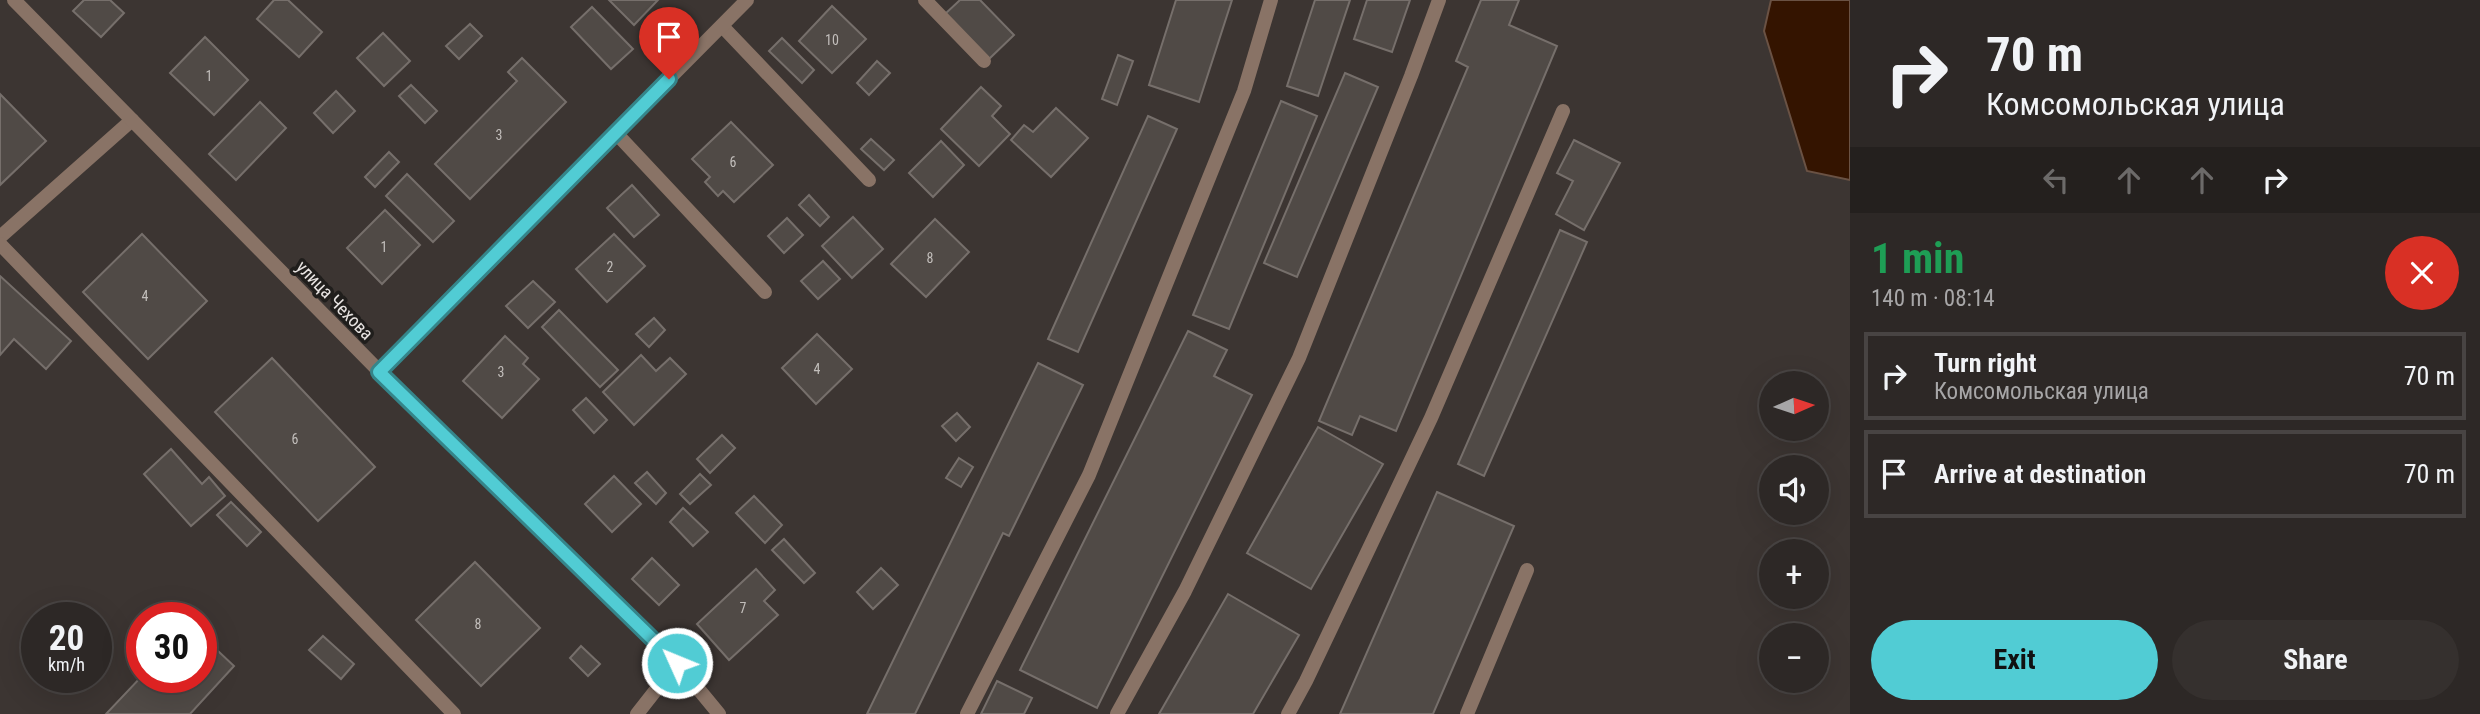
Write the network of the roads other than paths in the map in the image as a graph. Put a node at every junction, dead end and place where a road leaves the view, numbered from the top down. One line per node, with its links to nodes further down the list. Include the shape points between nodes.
1 (14, 0): 9 (street, улица Чехова)
2 (747, 0): 6 (street)
3 (925, 0): 7 (street)
4 (1271, 0): 21 (street, via 1244,91 1088,475)
5 (1438, 0): 22 (street, via 1299,358 1185,591)
6 (722, 26): 10 (street); 11 (street)
7 (984, 61)
8 (1563, 111): 23 (street, via 1431,418)
9 (132, 120): 12 (street); 15 (street, улица Чехова)
10 (615, 132): 14 (street); 15 (street)
11 (869, 180)
12 (0, 237)
13 (0, 244): 18 (street)
14 (765, 292)
15 (379, 372): 17 (street, улица Чехова)
16 (1527, 570): 24 (street)
17 (677, 663): 19 (street); 20 (street, улица Чехова)
18 (454, 714)
19 (637, 714)
20 (719, 714)
21 (967, 714)
22 (1117, 714)
23 (1288, 714)
24 (1467, 714)

